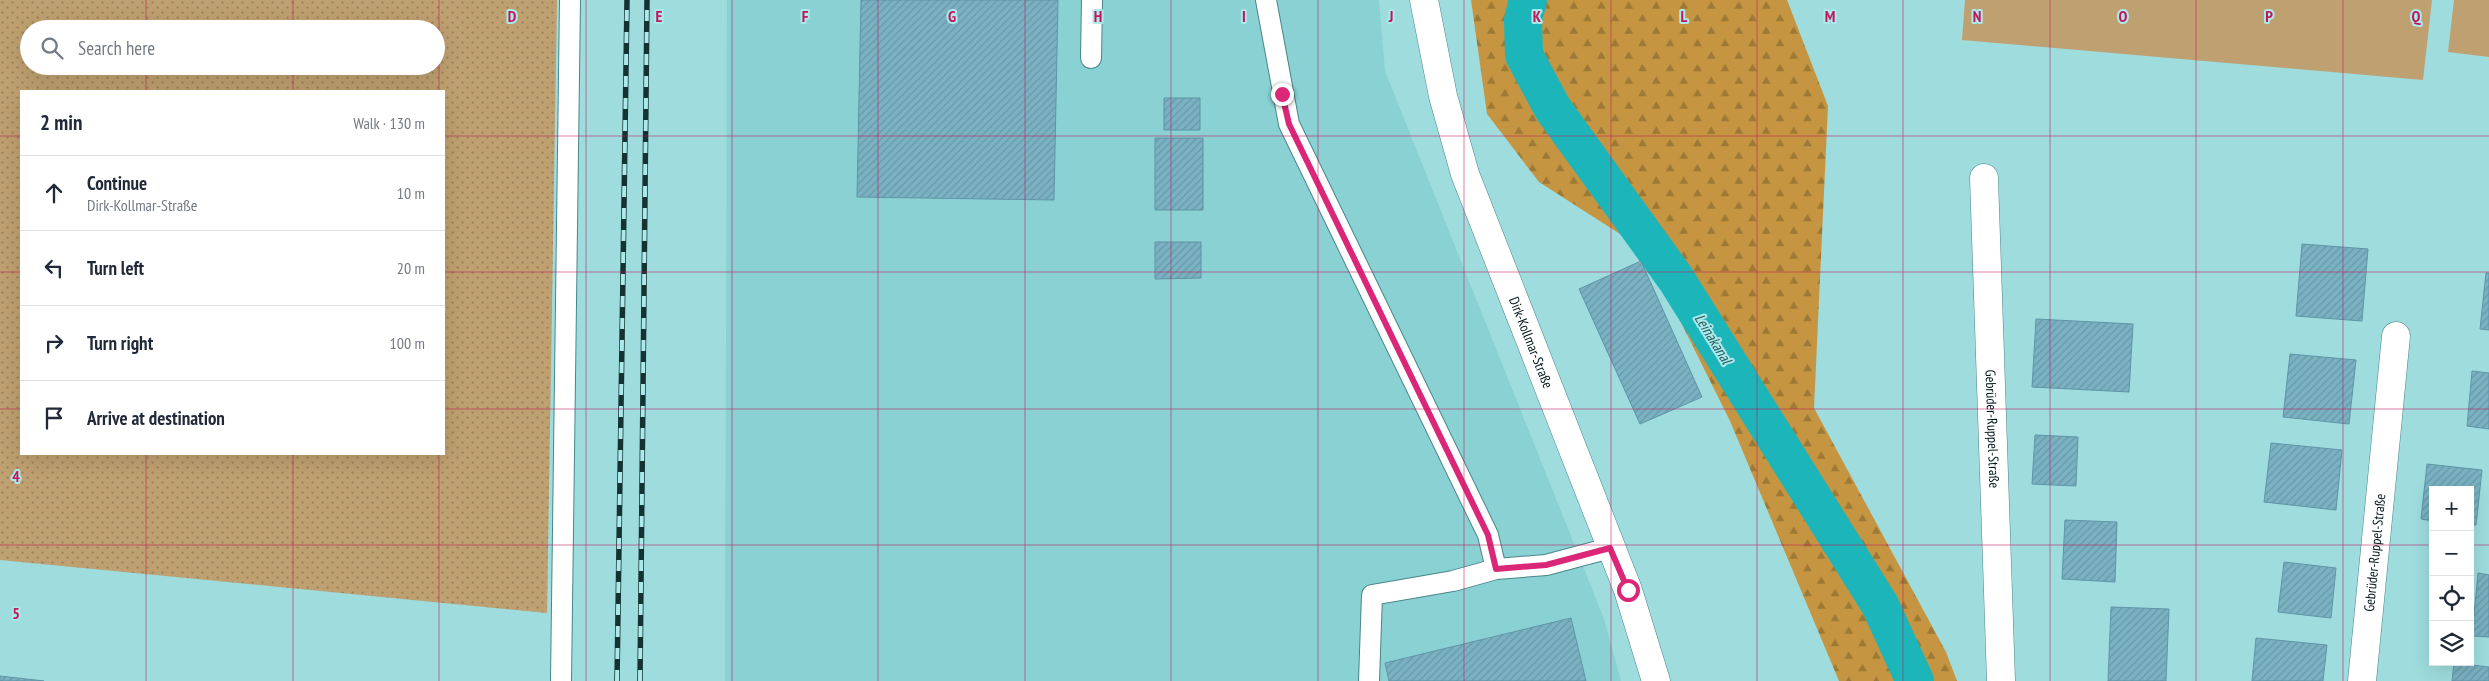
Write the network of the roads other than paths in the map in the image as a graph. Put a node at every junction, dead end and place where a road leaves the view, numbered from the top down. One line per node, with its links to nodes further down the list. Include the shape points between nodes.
1 (570, 0): 10 (lane)
2 (1092, 0): 5 (lane)
3 (1266, 0): 9 (lane, via 1289,124 1488,535)
4 (1424, 0): 8 (street, Dirk-Kollmar-Straße, via 1443,96 1465,174)
5 (1091, 58)
6 (1984, 178): 13 (street, Gebrüder-Ruppel-Straße)
7 (2396, 336): 14 (street, Gebrüder-Ruppel-Straße)
8 (1610, 548): 9 (lane, via 1546,565); 12 (street, Dirk-Kollmar-Straße, via 1628,590)
9 (1496, 569): 11 (lane, via 1453,581 1372,595)
10 (561, 681)
11 (1369, 681)
12 (1656, 681)
13 (2001, 681)
14 (2362, 681)

